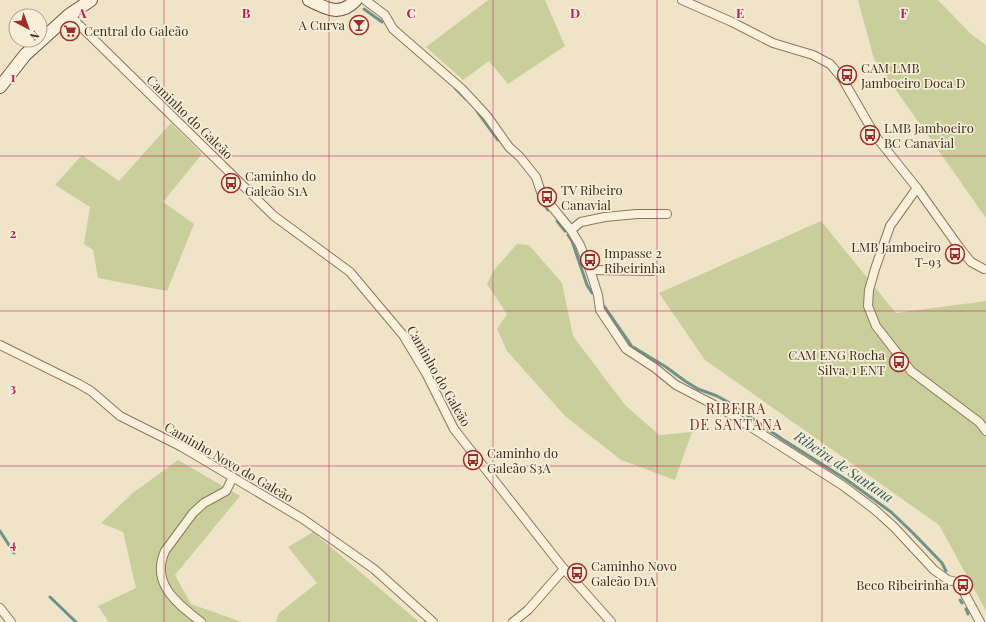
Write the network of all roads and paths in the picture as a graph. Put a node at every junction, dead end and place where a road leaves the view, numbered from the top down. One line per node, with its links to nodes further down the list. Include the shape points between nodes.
1 (91, 0): 6 (main road)
2 (309, 0): 5 (main road, via 334,10 346,9)
3 (365, 0): 10 (street, via 385,15 394,29 462,89 487,116 509,147 536,177 541,192)
4 (682, 0): 8 (street, via 773,43 813,55 830,64 842,78 877,138)
5 (354, 3)
6 (69, 15): 7 (main road, via 25,55); 17 (street, Caminho do Galeão, via 274,216 350,272 403,335 427,375 454,429)
7 (0, 86)
8 (917, 188): 11 (street, via 971,262); 15 (street, via 890,226 869,290 868,306 876,326 911,371 979,422)
9 (667, 214): 10 (street, via 605,217 580,222)
10 (571, 230): 12 (street)
11 (984, 269)
12 (590, 270): 13 (street); 24 (street, via 600,310 626,349 676,385 724,410 836,481 874,509 934,570 961,586)
13 (653, 272)
14 (0, 345): 16 (street, Caminho Novo do Galeão, via 80,384 120,416 182,447)
15 (986, 431)
16 (233, 477): 20 (street, via 226,491 204,503 193,513 162,557 162,582 179,605); 21 (street, Caminho Novo do Galeão, via 303,519 374,569)
17 (564, 569): 22 (street, via 528,610); 23 (street, Caminho do Galeão)
18 (0, 608): 19 (street)
19 (11, 622)
20 (201, 622)
21 (433, 622)
22 (513, 622)
23 (611, 622)
24 (980, 622)

